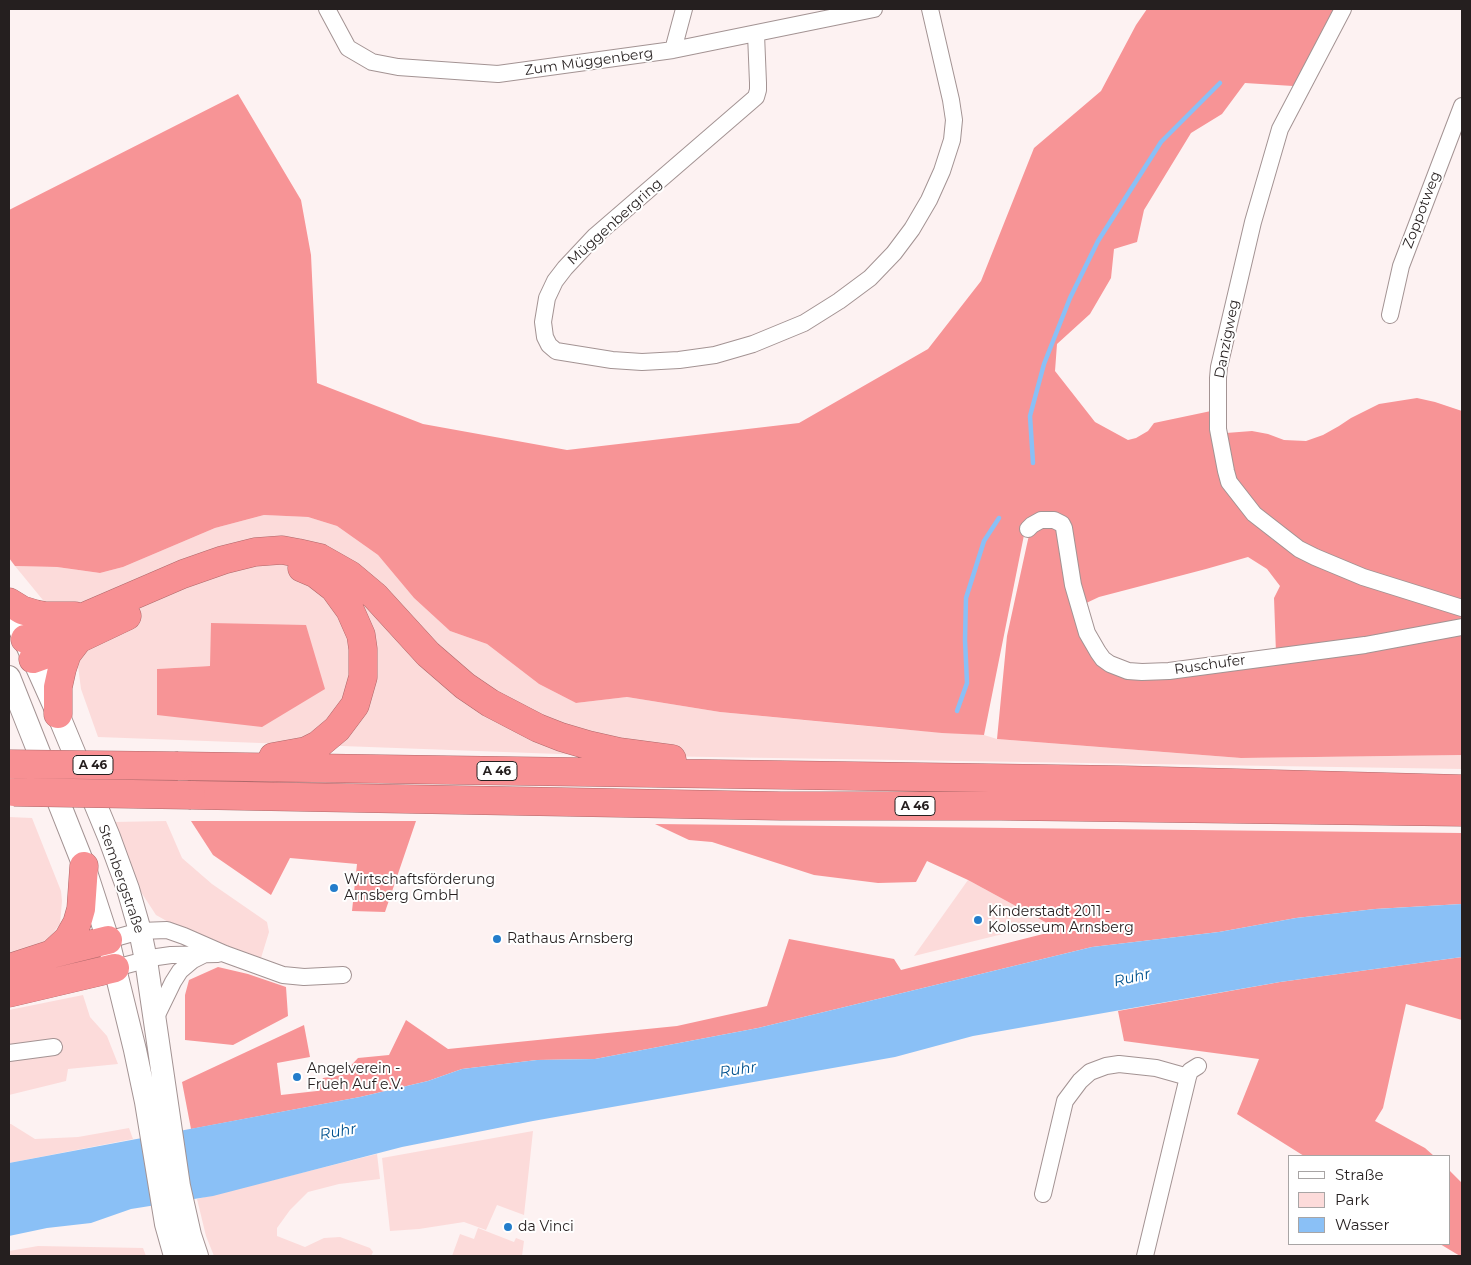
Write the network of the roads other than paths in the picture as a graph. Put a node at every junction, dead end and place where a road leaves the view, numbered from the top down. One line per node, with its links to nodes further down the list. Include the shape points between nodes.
1 (327, 9): 7 (street, Zum Müggenberg, via 348,48 372,62 398,67 498,74)
2 (684, 9): 7 (street)
3 (871, 9): 6 (street, Zum Müggenberg)
4 (930, 9): 6 (street, Müggenbergring, via 951,100 952,140 929,200 899,247 870,278 804,323 753,344 715,355 642,362 556,351 545,337 543,322 547,298 555,281 595,236 756,97)
5 (1343, 9): 12 (street, Danzigweg, via 1280,128 1253,222 1219,367 1218,429 1226,471 1229,482 1254,514 1299,549 1362,576)
6 (756, 34): 7 (street, Zum Müggenberg)
7 (674, 50)
8 (1462, 106): 9 (street, Zoppotweg, via 1401,266)
9 (1390, 315)
10 (1028, 529): 13 (street, Ruschufer, via 1041,520 1054,520 1064,528 1073,585 1087,633 1103,659 1128,671 1169,671 1364,645)
11 (9, 604): 14 (highway); 15 (main road, Stembergstraße)
12 (1461, 607)
13 (1462, 627)
14 (81, 628): 15 (highway, via 47,654); 17 (highway, via 62,669); 19 (highway, via 249,564 277,563 302,568 334,588 344,601 357,624 364,659 355,705 338,729 306,751); 20 (highway, via 183,574 223,560 255,552 282,550 304,554 320,558 350,575 428,654 465,686 490,704 538,728 619,752 759,767)
15 (19, 652): 17 (main road, Stembergstraße)
16 (9, 677): 24 (main road, Stembergstraße)
17 (58, 714): 25 (main road, Stembergstraße, via 109,836)
18 (9, 764): 19 (highway, A 46, bridge)
19 (182, 766): 20 (highway, A 46)
20 (808, 776): 21 (highway, A 46)
21 (1462, 789)
22 (9, 792): 23 (highway, A 46, bridge, via 781,806)
23 (1462, 812)
24 (84, 866): 26 (main road, Stembergstraße); 27 (highway, via 77,923 68,939)
25 (140, 931): 26 (street); 29 (street, via 167,930); 30 (main road, Stembergstraße)
26 (108, 940): 27 (highway); 32 (main road, Stembergstraße)
27 (52, 954): 31 (highway)
28 (206, 954): 29 (street); 30 (street); 35 (street, via 180,971)
29 (225, 954): 33 (street, via 283,975)
30 (146, 960): 32 (street); 35 (main road, Stembergstraße)
31 (9, 968)
32 (116, 968): 34 (highway); 38 (main road, Stembergstraße, via 135,1050)
33 (343, 975)
34 (9, 993)
35 (155, 1019): 38 (main road, Stembergstraße)
36 (54, 1047): 37 (street)
37 (9, 1053)
38 (158, 1114): 40 (main road, Stembergstraße, via 166,1224); 41 (main road, Stembergstraße)
39 (1042, 1194): 42 (street, via 1065,1101 1090,1072 1119,1064 1193,1072)
40 (175, 1256)
41 (197, 1256)
42 (1145, 1256)

